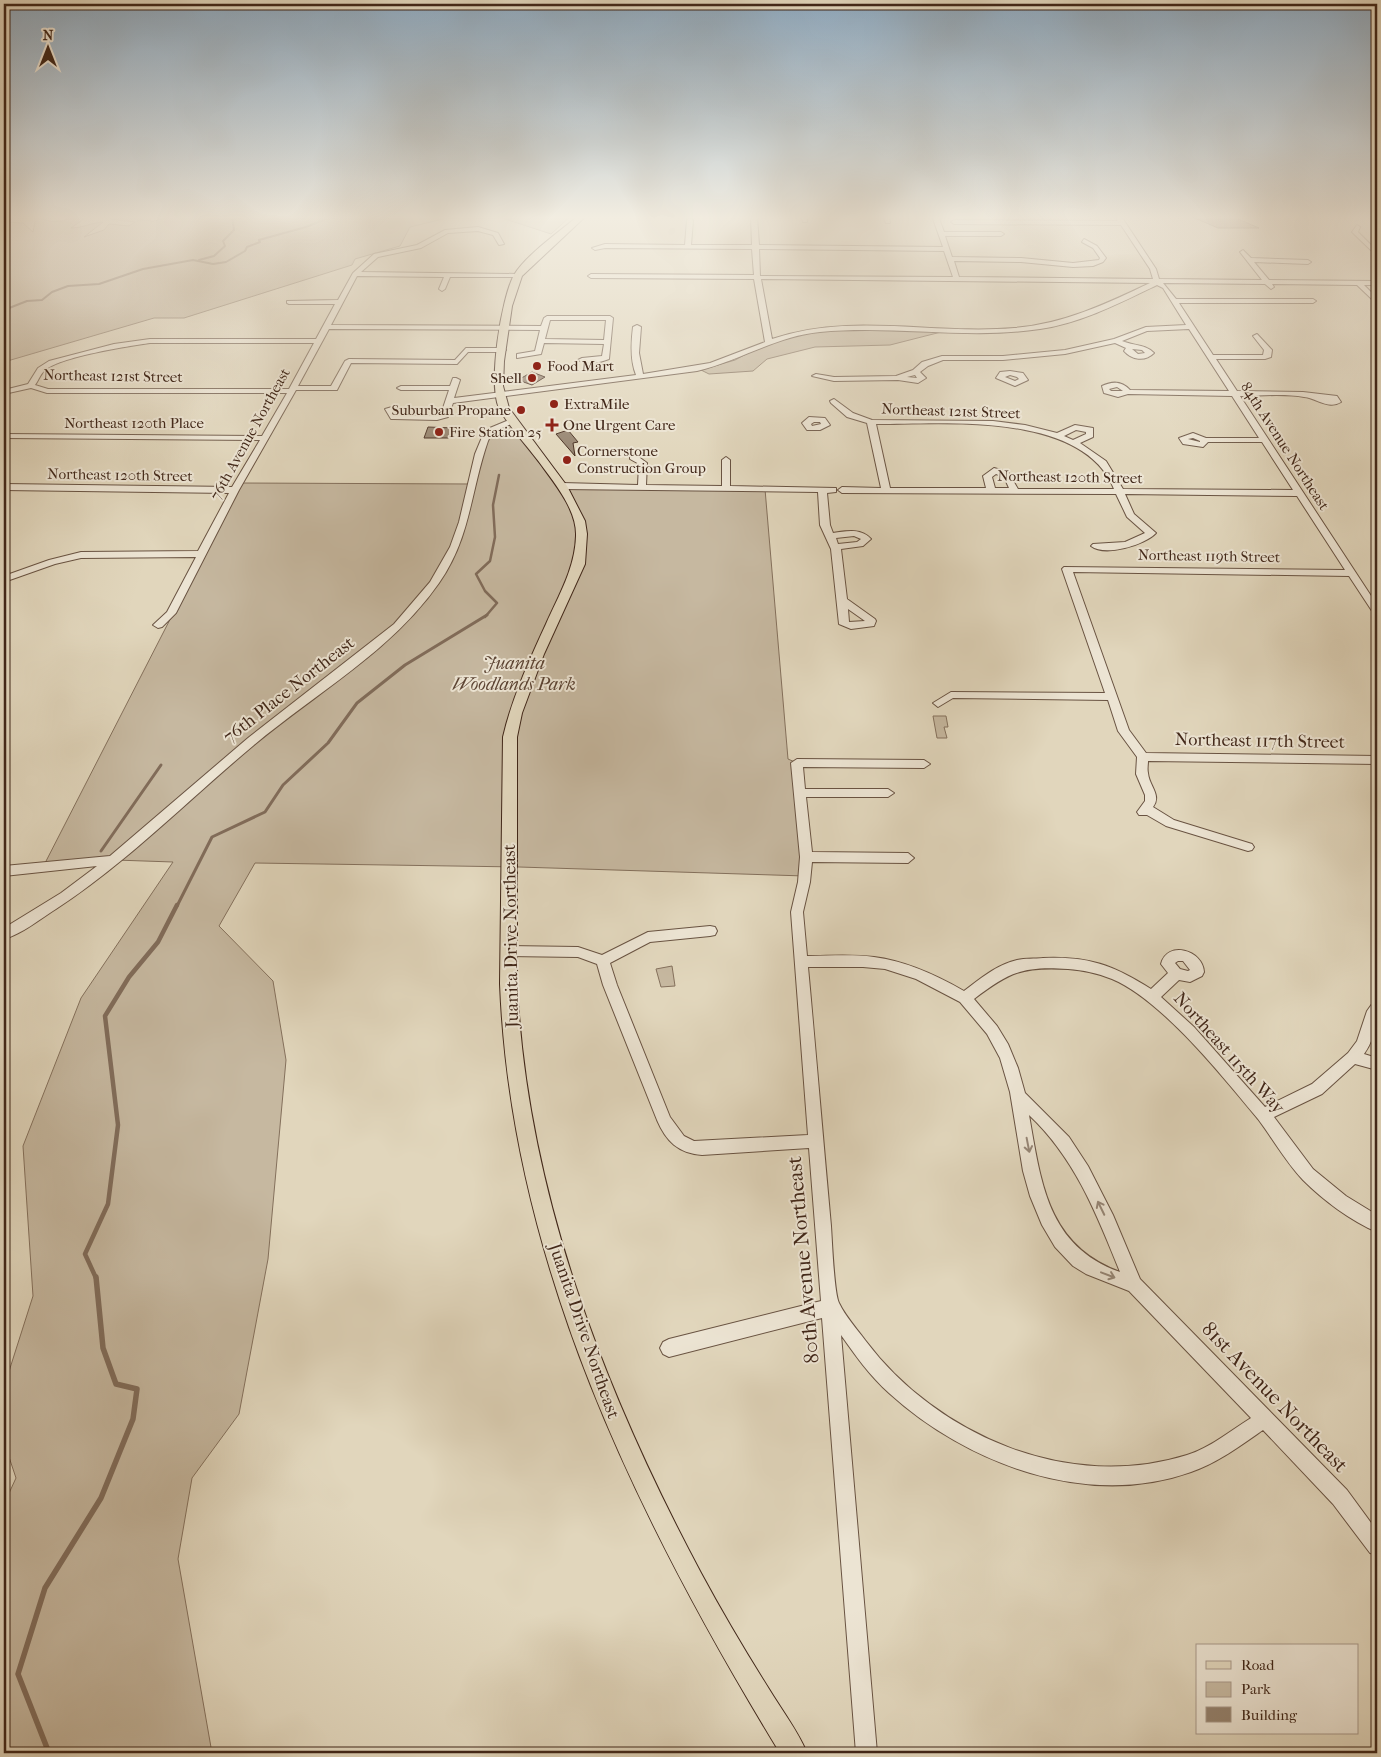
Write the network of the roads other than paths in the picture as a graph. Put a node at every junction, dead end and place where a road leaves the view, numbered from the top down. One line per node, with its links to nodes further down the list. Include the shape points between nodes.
1 (341, 298): 11 (street, 76th Avenue Northeast)
2 (511, 298): 15 (main road, Juanita Drive Northeast)
3 (761, 298): 22 (street)
4 (1122, 298): 22 (street, via 1077,318 1027,329 971,332 835,329 806,331)
5 (1173, 298): 12 (street, 84th Avenue Northeast)
6 (1199, 298): 8 (street)
7 (1280, 298): 8 (street)
8 (1282, 301): 9 (street)
9 (1313, 301)
10 (289, 302): 11 (street)
11 (339, 302): 13 (street, 76th Avenue Northeast)
12 (1190, 326): 19 (street, via 1146,329); 26 (street, 84th Avenue Northeast)
13 (326, 327): 15 (street); 18 (street, 76th Avenue Northeast)
14 (636, 327): 31 (street, via 634,350)
15 (505, 328): 16 (street); 24 (main road, Juanita Drive Northeast)
16 (544, 328): 20 (street); 21 (street, via 548,317 610,318)
17 (1257, 336): 26 (street, via 1268,350 1265,357)
18 (318, 341): 32 (street, Northeast 121st Street, via 150,341 114,346 52,363 41,370); 34 (street, 76th Avenue Northeast)
19 (1116, 341): 23 (street); 27 (street, via 1065,352)
20 (541, 342): 21 (street); 25 (street, via 538,352)
21 (608, 342): 28 (street, via 604,359)
22 (769, 342): 31 (street, via 721,364)
23 (1130, 347)
24 (502, 350): 34 (street, Northeast 121st Street, via 466,350 457,362 349,361 334,388); 38 (main road, Juanita Drive Northeast, via 498,378)
25 (520, 356)
26 (1210, 357): 37 (street, 84th Avenue Northeast)
27 (1003, 358): 29 (street); 30 (street, via 942,358 925,364 916,372 922,378 918,381)
28 (582, 360)
29 (1010, 373)
30 (816, 376)
31 (640, 377): 38 (street)
32 (31, 386): 34 (street, Northeast 121st Street, via 48,391); 35 (street)
33 (401, 388): 40 (street, via 455,384)
34 (292, 390): 48 (street, 76th Avenue Northeast)
35 (4, 392)
36 (1127, 392): 37 (street)
37 (1234, 394): 39 (street, via 1303,394); 51 (street, 84th Avenue Northeast)
38 (501, 396): 40 (street); 44 (main road, Juanita Drive Northeast)
39 (1320, 398)
40 (451, 401): 42 (street, via 446,415 437,418 394,417)
41 (834, 401): 43 (street)
42 (389, 409)
43 (850, 415): 45 (street); 46 (street)
44 (512, 422): 54 (main road, Juanita Drive Northeast); 84 (street, 76th Place Northeast, via 496,426 485,436 460,534 444,568 419,604 366,653 233,756)
45 (824, 422)
46 (871, 422): 49 (street, Northeast 121st Street, via 991,424 1032,429); 61 (street)
47 (4, 436): 48 (street, Northeast 120th Place)
48 (263, 438): 59 (street, 76th Avenue Northeast)
49 (1066, 440): 49 (street, via 1090,435 1091,432 1075,427); 63 (street, Northeast 121st Street, via 1102,462)
50 (1205, 440): 51 (street)
51 (1264, 440): 64 (street, 84th Avenue Northeast)
52 (633, 457): 56 (street, via 642,464)
53 (726, 460): 57 (street)
54 (562, 486): 56 (street, Northeast 120th Street); 88 (main road, Juanita Drive Northeast, via 580,521 581,549 578,564 515,714 510,737)
55 (4, 487): 59 (street, Northeast 120th Street)
56 (642, 487): 57 (street, Northeast 120th Street)
57 (726, 488): 60 (street, Northeast 120th Street)
58 (991, 489): 61 (street, Northeast 120th Street); 62 (street, Northeast 120th Street); 62 (street, via 987,476 994,471 1010,477)
59 (235, 490): 68 (street, 76th Avenue Northeast)
60 (822, 490): 61 (street, Northeast 120th Street); 65 (street, via 825,525)
61 (886, 490)
62 (1014, 490): 63 (street, Northeast 120th Street)
63 (1120, 491): 64 (street, Northeast 120th Street); 66 (street, Northeast 121st Street, via 1136,523 1151,534 1142,542 1126,546)
64 (1298, 493): 69 (street, 84th Avenue Northeast)
65 (831, 536): 67 (street); 67 (street, via 854,533 866,539 860,544)
66 (1096, 546)
67 (835, 547): 71 (street)
68 (201, 554): 70 (street, via 81,555); 73 (street, 76th Avenue Northeast, via 171,613)
69 (1351, 573): 72 (street, 84th Avenue Northeast); 74 (street, Northeast 119th Street, via 1067,569)
70 (4, 579)
71 (842, 600)
72 (1377, 612)
73 (158, 625)
74 (1110, 697): 75 (street, via 950,695); 76 (street, via 1124,731)
75 (938, 703)
76 (1143, 757): 77 (street, Northeast 117th Street); 81 (street, via 1142,774 1151,795 1145,810 1170,823)
77 (1377, 760)
78 (924, 764): 79 (street, 80th Avenue Northeast, via 797,763)
79 (801, 793): 80 (street); 82 (street, 80th Avenue Northeast)
80 (888, 794)
81 (1248, 847)
82 (806, 857): 83 (street); 90 (street, 80th Avenue Northeast, via 797,912)
83 (908, 858)
84 (115, 860): 85 (street); 87 (street, 76th Place Northeast, via 86,883)
85 (4, 871)
86 (710, 931): 89 (street, via 648,937)
87 (5, 935)
88 (508, 951): 89 (street, via 578,952); 107 (main road, Juanita Drive Northeast, via 511,1025 523,1118 536,1183 560,1271 582,1333 618,1428 682,1564)
89 (603, 961): 100 (street, via 664,1120 676,1140 692,1148)
90 (802, 961): 93 (street, via 873,962 905,969); 100 (street, 80th Avenue Northeast)
91 (1176, 974): 92 (street)
92 (1152, 997): 93 (street, Northeast 115th Way, via 1117,975 1086,965 1038,962 1018,965 995,975); 99 (street, Northeast 115th Way, via 1189,1031)
93 (966, 998): 98 (street, 81st Avenue Northeast, via 998,1041 1010,1065)
94 (1377, 1008): 95 (street, via 1372,1015)
95 (1373, 1029): 96 (street)
96 (1353, 1057): 97 (street); 99 (street, via 1318,1089)
97 (1377, 1064)
98 (1019, 1097): 102 (street, 81st Avenue Northeast, one-way to 98, via 1083,1172 1064,1142); 102 (street, 81st Avenue Northeast, one-way to 102, via 1038,1198 1050,1228 1085,1265)
99 (1263, 1115): 101 (street, Northeast 115th Way, via 1308,1174 1340,1201)
100 (815, 1141): 103 (street, 80th Avenue Northeast)
101 (1377, 1224)
102 (1134, 1285): 105 (street, 81st Avenue Northeast)
103 (831, 1307): 104 (street); 105 (street, via 894,1386 924,1412 993,1451 1035,1466 1076,1474 1119,1476 1162,1471 1198,1460); 108 (street, 80th Avenue Northeast)
104 (669, 1348)
105 (1263, 1420): 106 (street, 81st Avenue Northeast, via 1340,1497)
106 (1377, 1546)
107 (794, 1753)
108 (867, 1753)

